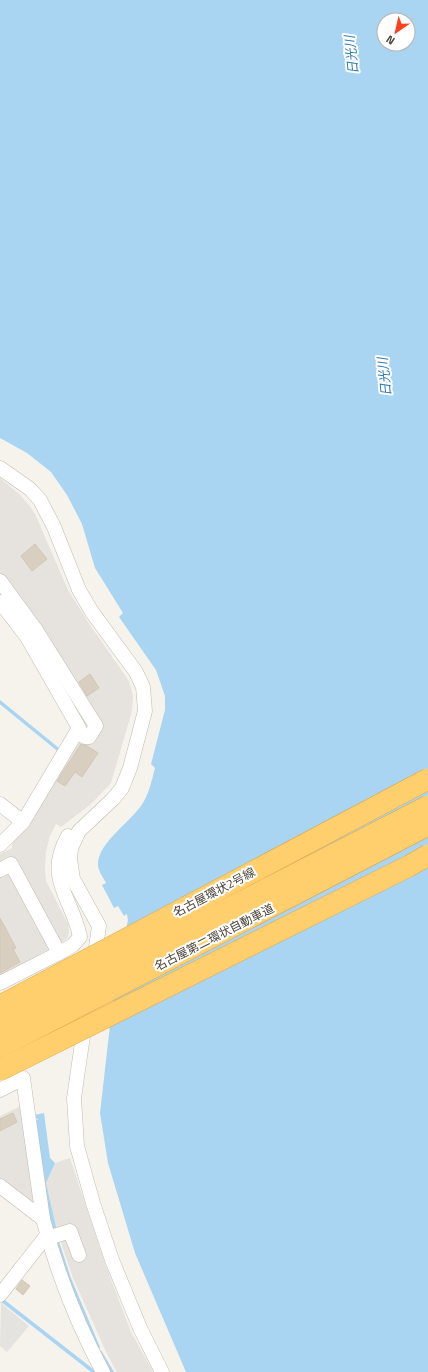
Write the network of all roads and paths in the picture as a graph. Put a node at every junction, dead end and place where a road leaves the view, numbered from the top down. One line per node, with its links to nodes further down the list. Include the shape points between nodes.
1 (0, 468): 9 (street, via 30,489 40,500 54,527 79,590 136,672 143,687 145,711 122,788)
2 (0, 581): 4 (street, via 36,630 96,726 89,737)
3 (0, 602): 4 (street, via 27,637 79,728)
4 (77, 732): 8 (street)
5 (428, 779): 16 (highway, 名古屋環状2号線, bridge)
6 (0, 804): 8 (street)
7 (428, 806): 17 (highway, 名古屋第二環状自動車道, bridge)
8 (23, 822): 11 (street)
9 (88, 823): 14 (street, via 70,833 59,858 61,885 80,937 73,945); 27 (street, via 79,831 71,848 70,859 73,879 99,926 74,1098 77,1146 112,1260 140,1328)
10 (428, 825): 18 (highway, 名古屋第二環状自動車道, bridge)
11 (0, 845)
12 (428, 855): 19 (highway, bridge)
13 (0, 870): 14 (street, via 11,864)
14 (60, 952): 15 (street)
15 (0, 983)
16 (0, 1006)
17 (0, 1027)
18 (0, 1047)
19 (0, 1070)
20 (0, 1090): 22 (street, via 23,1078)
21 (0, 1186): 22 (street)
22 (43, 1219): 23 (street)
23 (48, 1237): 24 (street, via 70,1231); 25 (street); 26 (street, via 63,1282)
24 (79, 1255)
25 (0, 1296)
26 (103, 1372)
27 (162, 1372)

